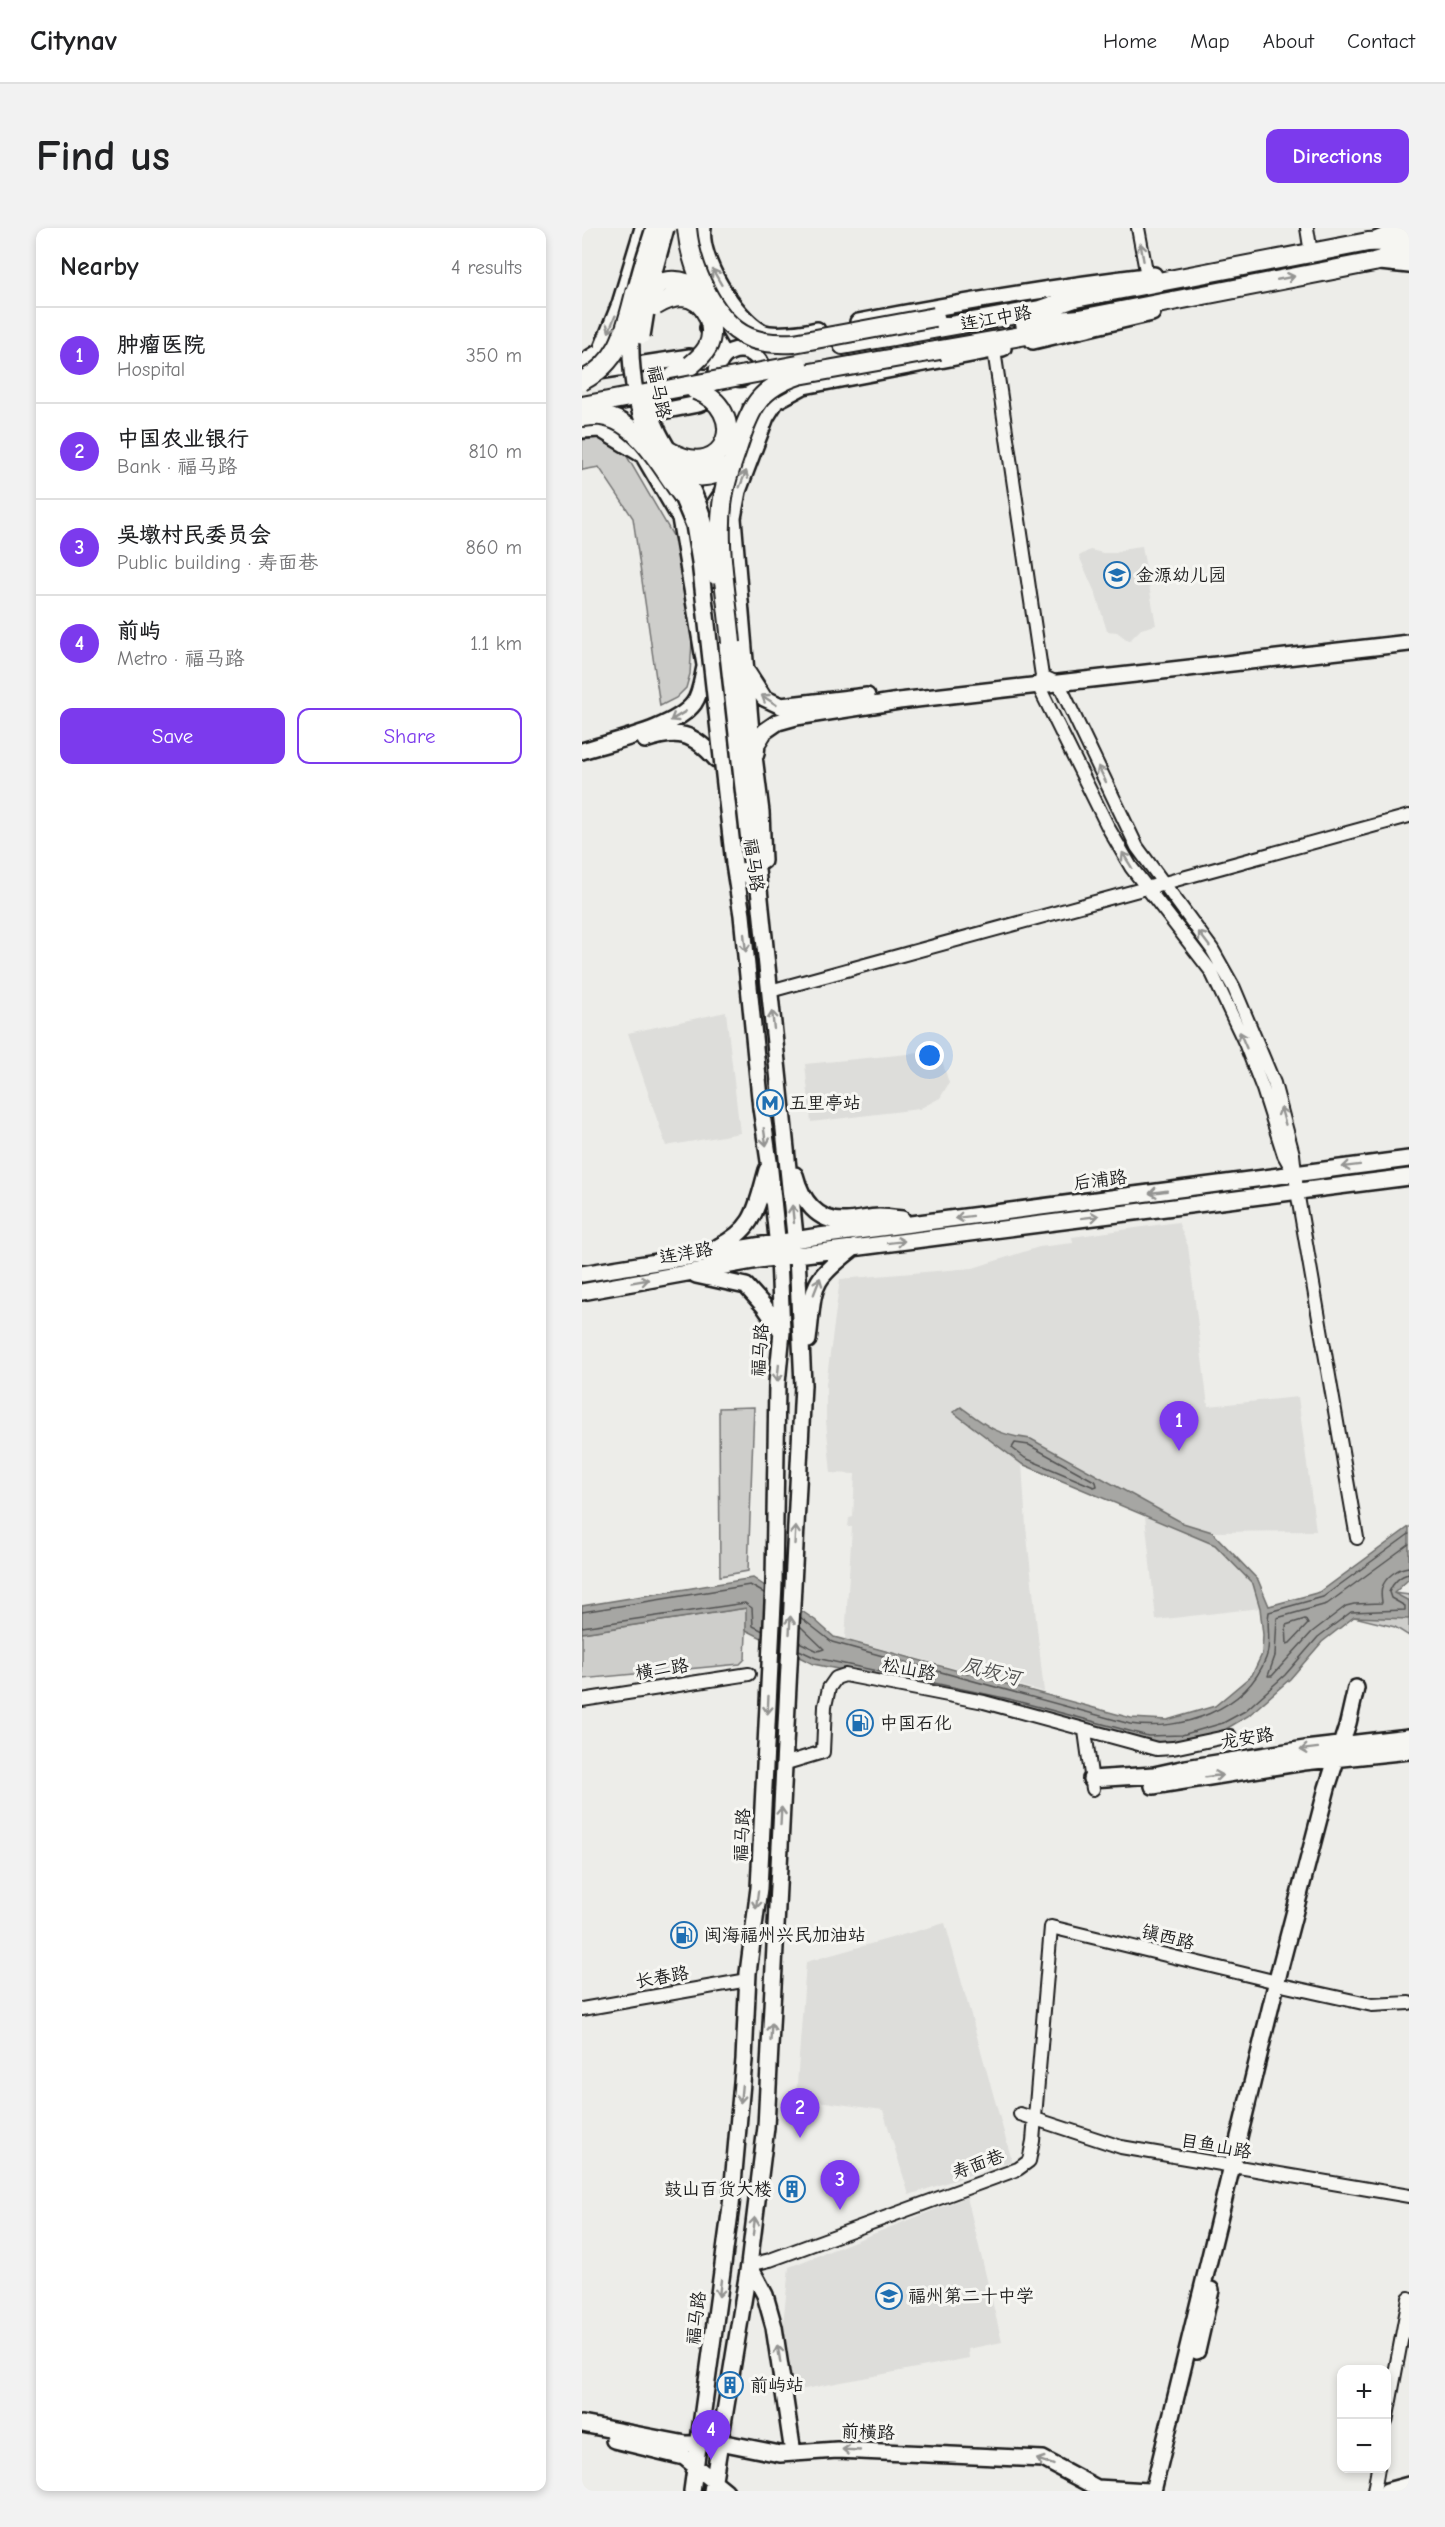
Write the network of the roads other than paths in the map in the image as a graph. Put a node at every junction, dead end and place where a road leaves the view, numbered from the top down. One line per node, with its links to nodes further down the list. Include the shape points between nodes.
1 (643, 228): 26 (main road, one-way to 26, via 601,351)
2 (653, 228): 19 (main road, 福马路, bridge); 25 (main road, via 662,268 697,307)
3 (666, 228): 19 (main road, 福马路, bridge)
4 (687, 228): 18 (highway, bridge, via 694,267)
5 (703, 228): 20 (main road, one-way to 5, via 713,272 701,238)
6 (1138, 228): 16 (street, one-way to 6)
7 (1307, 228): 12 (street)
8 (1406, 228): 10 (main road)
9 (1409, 240): 10 (highway, 连江中路)
10 (1368, 242): 12 (highway, 连江中路)
11 (1409, 252): 13 (highway, 连江中路)
12 (1311, 253): 14 (highway, 连江中路)
13 (1374, 262): 15 (main road); 17 (highway, 连江中路, one-way to 13)
14 (1246, 265): 16 (main road); 21 (highway, 连江中路, via 1075,298)
15 (1409, 265)
16 (1147, 276): 22 (main road)
17 (1252, 284): 21 (highway, 连江中路, via 1080,319); 23 (main road, via 1111,324)
18 (707, 293): 19 (highway, bridge, via 691,283 675,280 646,292); 21 (highway, bridge, via 736,330 773,344)
19 (638, 305): 28 (highway, bridge, via 613,357); 29 (highway, bridge, via 681,297 706,312 712,333 708,346); 38 (main road, 福马路, bridge, via 631,342 639,409 651,440)
20 (735, 307): 22 (main road, via 764,333); 24 (main road)
21 (1041, 315): 29 (highway, 连江中路); 39 (highway, bridge, via 781,381 763,393 749,413)
22 (788, 333): 24 (main road)
23 (994, 350): 30 (main road); 46 (street)
24 (747, 352): 25 (main road, via 730,352); 31 (main road, via 761,365 763,373)
25 (722, 359): 27 (main road, via 690,357); 33 (main road, via 717,377)
26 (582, 363)
27 (582, 374)
28 (582, 381)
29 (675, 382): 32 (highway, 连江中路); 34 (highway, 连江中路, bridge); 38 (highway, bridge, via 714,400 723,412 727,438 723,447 706,459)
30 (804, 386): 31 (main road); 37 (main road, via 776,401)
31 (755, 390): 33 (main road); 37 (main road)
32 (582, 394)
33 (731, 394): 36 (main road); 41 (main road, via 729,451)
34 (582, 406)
35 (582, 417): 40 (highway, bridge, via 601,416 624,424 643,442)
36 (582, 428): 41 (main road, via 600,429 643,455)
37 (756, 448): 45 (main road, one-way to 37, via 733,518 738,491)
38 (668, 457): 39 (highway, bridge, via 680,474 699,477 710,477); 40 (main road, 福马路, bridge); 56 (main road, 福马路, bridge, via 693,492 706,522 746,861)
39 (732, 464): 53 (highway, bridge, via 724,492 722,545)
40 (682, 495): 57 (main road, 福马路, bridge, via 694,525 700,562)
41 (681, 524): 44 (main road)
42 (1409, 633): 46 (main road)
43 (1409, 644): 47 (main road)
44 (705, 667): 48 (main road, one-way to 48, via 699,694 682,714); 49 (main road)
45 (745, 669): 46 (main road, one-way to 45, via 785,707 764,698); 51 (main road)
46 (1041, 681): 47 (main road); 51 (main road, via 784,720 772,725 759,739); 55 (street, one-way to 46, via 1109,830)
47 (1059, 684): 54 (street, one-way to 47, via 1137,846)
48 (582, 751)
49 (716, 759): 50 (main road, via 693,738 670,733); 57 (main road, via 726,856)
50 (582, 760)
51 (755, 766): 56 (main road, via 763,844)
52 (1409, 816): 54 (street)
53 (756, 860): 56 (main road, 福马路)
54 (1163, 883): 55 (street); 62 (street, one-way to 54, via 1289,1135 1274,1083 1234,988 1212,949)
55 (1147, 887): 58 (street); 62 (street, one-way to 55, via 1284,1155 1251,1058 1219,987 1202,957)
56 (762, 912): 58 (main road, 福马路)
57 (742, 915): 61 (main road, 福马路, one-way to 61)
58 (770, 991): 59 (main road, 福马路, one-way to 58)
59 (785, 1139): 65 (main road, via 801,1193 811,1208 823,1216 841,1221 877,1217); 66 (main road, 福马路, one-way to 59)
60 (1409, 1159): 62 (main road, 后浦路, one-way to 62)
61 (769, 1161): 68 (main road, 福马路); 69 (main road, via 754,1217 736,1238)
62 (1294, 1173): 64 (street); 65 (main road, 后浦路, one-way to 65)
63 (1409, 1177): 64 (main road, 后浦路)
64 (1297, 1191): 67 (main road, 后浦路, one-way to 64); 75 (street)
65 (926, 1222): 66 (main road, 后浦路)
66 (796, 1247): 67 (main road, 后浦路); 68 (main road, 连洋路); 74 (main road, 福马路)
67 (856, 1247): 74 (main road, one-way to 67, via 816,1284 822,1273)
68 (778, 1250): 69 (main road, 连洋路); 70 (main road, 连洋路); 73 (main road, 福马路)
69 (704, 1254): 71 (main road, 连洋路)
70 (687, 1273): 72 (main road, 连洋路, one-way to 70); 73 (main road, via 746,1286)
71 (582, 1274)
72 (582, 1292)
73 (782, 1332): 87 (main road, 福马路, one-way to 87, via 759,1888)
74 (803, 1385): 84 (main road, 福马路, one-way to 74)
75 (1357, 1538)
76 (748, 1674): 78 (street, 横二路)
77 (1361, 1689): 83 (main road)
78 (582, 1700)
79 (1085, 1731): 80 (street, 松山路, via 1165,1749); 84 (street, 松山路, via 984,1702 845,1675 836,1678 827,1696 823,1752); 85 (street)
80 (1230, 1736)
81 (1409, 1737): 83 (main road, 龙安路)
82 (1409, 1750): 83 (main road, 龙安路)
83 (1344, 1751): 85 (main road, 龙安路, via 1196,1766); 88 (main road, via 1327,1788)
84 (783, 1764): 95 (main road, 福马路, one-way to 84, via 767,2116)
85 (1092, 1784)
86 (1051, 1927): 88 (street, 镇西路); 92 (street, 寿面巷)
87 (748, 1980): 90 (street, 长春路); 101 (main road, 福马路, one-way to 101, via 730,2206)
88 (1282, 1984): 89 (street, 镇西路, via 1372,2005); 93 (main road)
89 (1409, 2003)
90 (582, 2009)
91 (1020, 2114): 92 (street, 目鱼山路)
92 (1035, 2119): 93 (street, 目鱼山路, via 1121,2147); 95 (street, 寿面巷, via 1030,2157 1024,2165)
93 (1236, 2168): 94 (street, 目鱼山路); 109 (main road); 110 (main road)
94 (1409, 2196)
95 (749, 2265): 100 (main road, 福马路); 102 (main road, one-way to 95, via 774,2327 765,2295)
96 (1409, 2298): 97 (street)
97 (1387, 2419)
98 (582, 2424): 101 (main road, 前横路)
99 (582, 2433): 103 (main road, via 684,2457)
100 (720, 2442): 101 (main road, 前横路); 102 (main road, 前横路); 106 (main road, 福马路)
101 (699, 2444): 103 (main road, 福马路)
102 (793, 2453): 109 (main road, 前横路, one-way to 102, via 1097,2488 1042,2459 837,2450)
103 (695, 2468): 106 (main road); 107 (main road, 福马路)
104 (1377, 2473): 111 (street)
105 (1409, 2485): 112 (main road)
106 (713, 2486): 108 (main road)
107 (692, 2491)
108 (726, 2491)
109 (1150, 2491)
110 (1162, 2491)
111 (1374, 2491)
112 (1387, 2491)

